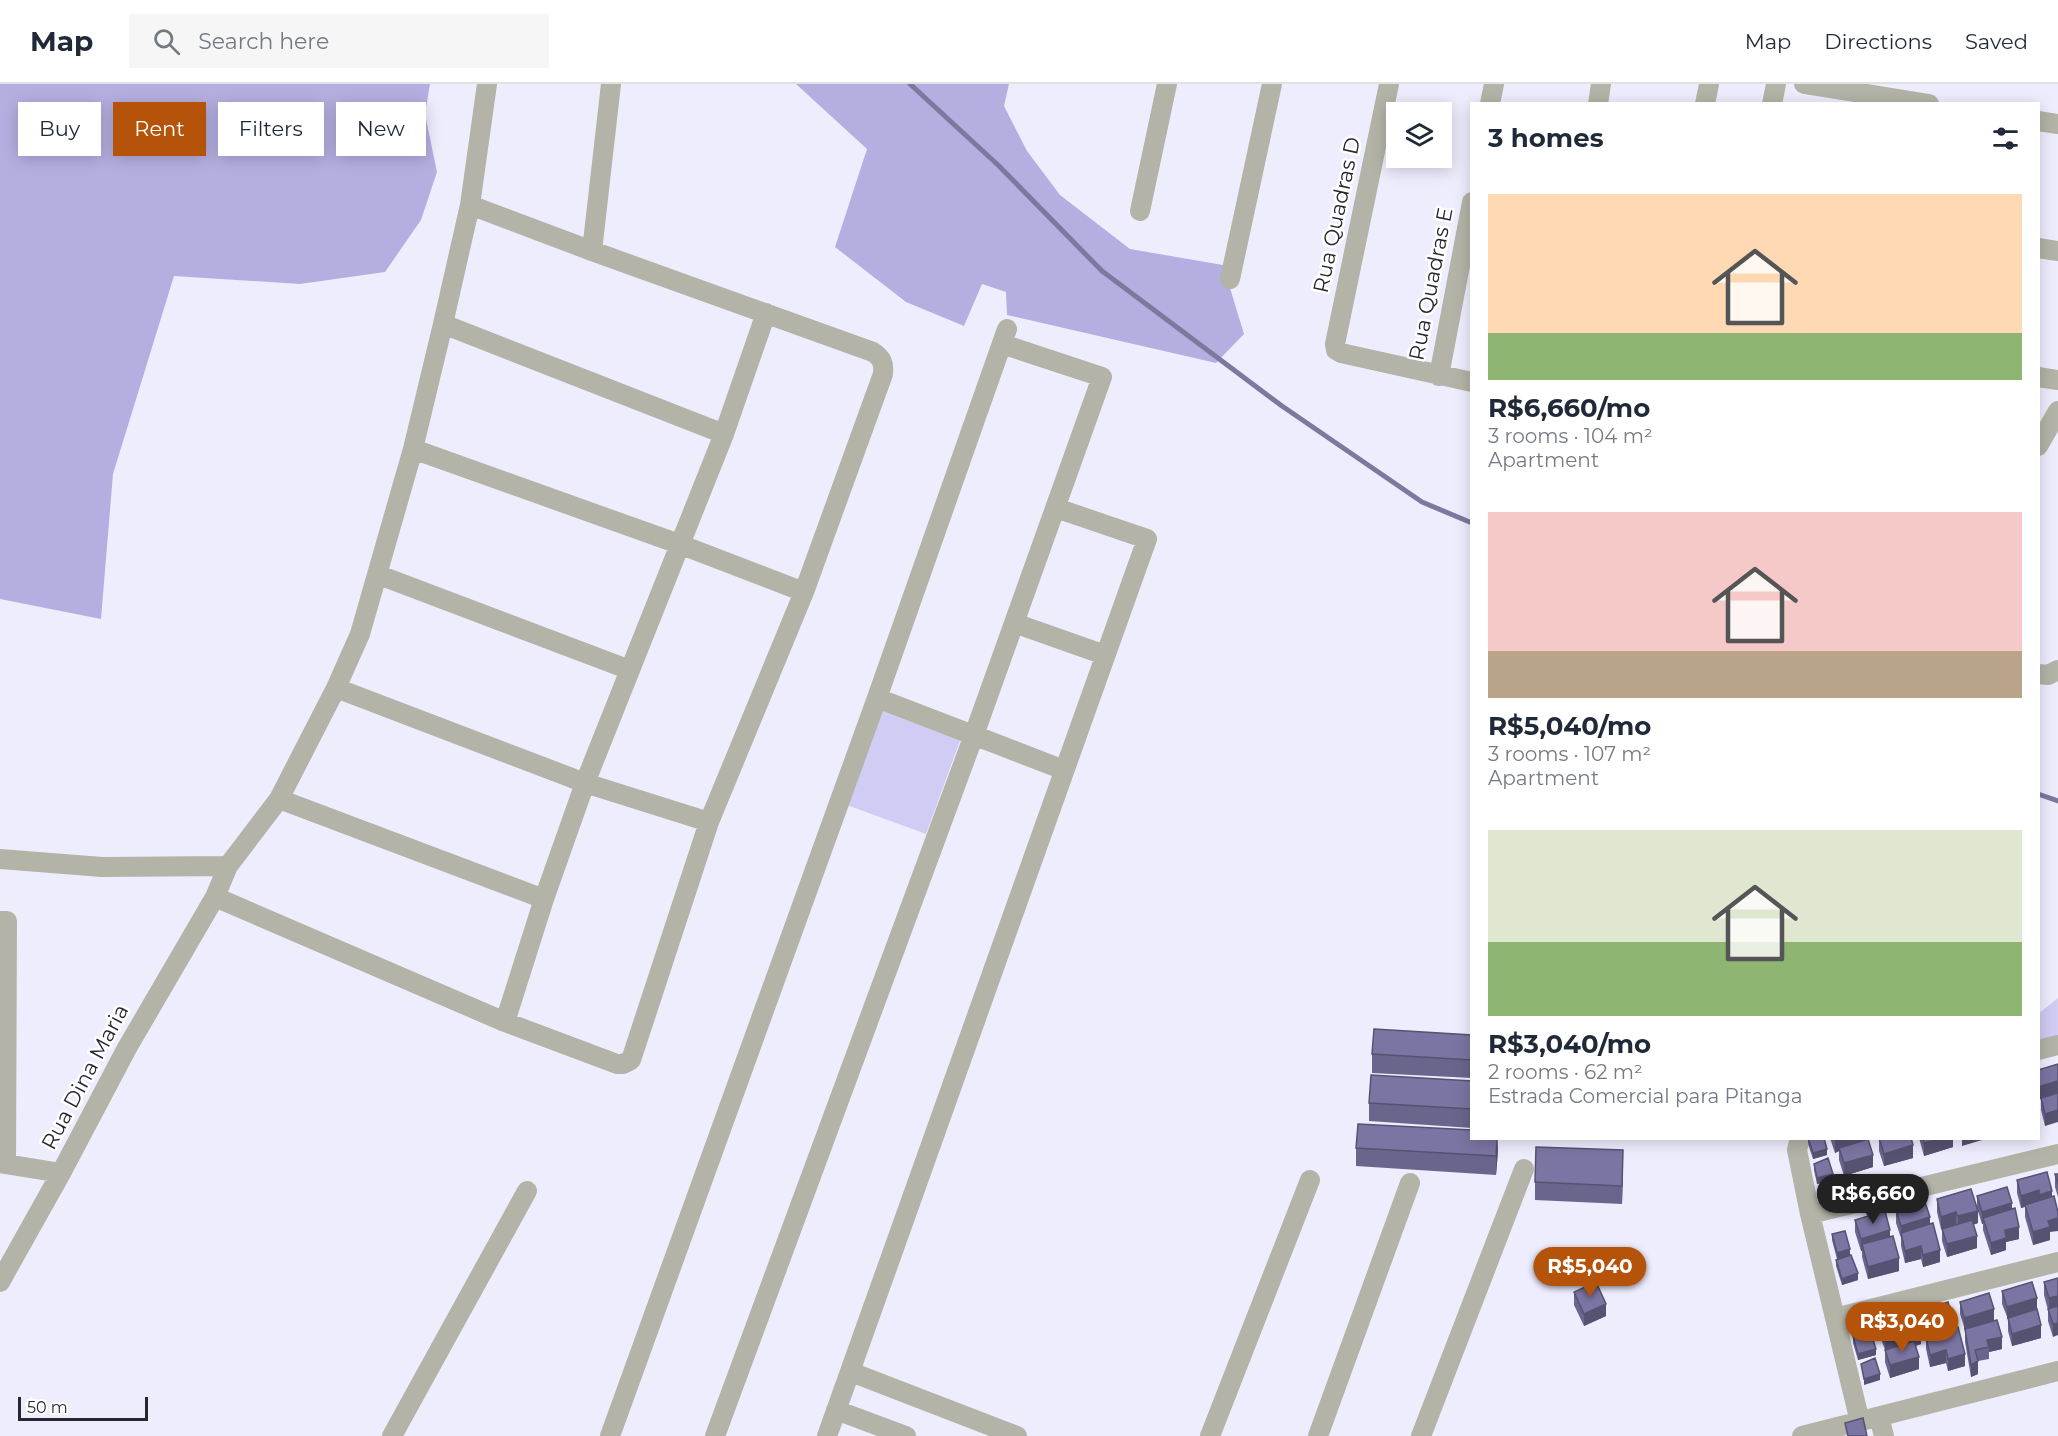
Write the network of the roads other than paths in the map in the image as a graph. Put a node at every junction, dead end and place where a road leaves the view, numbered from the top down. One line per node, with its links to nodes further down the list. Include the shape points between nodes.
1 (487, 84): 18 (street, Rua Dina Maria)
2 (611, 84): 22 (street)
3 (1167, 84): 19 (street)
4 (1272, 84): 24 (street)
5 (1389, 84): 27 (street, Rua Quadras D, via 1336,350)
6 (1494, 84): 11 (street)
7 (1601, 84): 12 (street)
8 (1709, 84): 13 (street)
9 (1776, 84): 14 (street)
10 (1804, 84): 15 (street)
11 (1490, 102)
12 (1598, 102)
13 (1705, 102)
14 (1772, 102)
15 (1916, 102)
16 (2040, 120): 17 (street)
17 (2058, 124)
18 (470, 205): 22 (street); 26 (street, Rua Dina Maria)
19 (1140, 212)
20 (1470, 213): 27 (street, Rua Quadras E)
21 (2040, 248): 23 (street)
22 (592, 251): 25 (street)
23 (2058, 251)
24 (1230, 279)
25 (766, 313): 32 (street); 38 (street, via 873,352 881,356 884,365)
26 (443, 324): 32 (street); 34 (street, Rua Dina Maria)
27 (1439, 376): 30 (street)
28 (2040, 377): 29 (street)
29 (2058, 380)
30 (1470, 382)
31 (2058, 411): 33 (street)
32 (724, 434): 36 (street)
33 (2040, 442)
34 (413, 449): 36 (street); 37 (street, Rua Dina Maria)
35 (1056, 508): 39 (street); 40 (street, via 1147,539); 45 (street, via 1102,377 1004,336)
36 (679, 544): 38 (street); 41 (street)
37 (379, 575): 41 (street); 44 (street, Rua Dina Maria, via 360,634)
38 (804, 592): 50 (street)
39 (1014, 623): 40 (street); 46 (street)
40 (1105, 656): 47 (street)
41 (630, 670): 48 (street)
42 (2058, 670): 43 (street)
43 (2040, 674)
44 (336, 688): 48 (street); 49 (street, Rua Dina Maria)
45 (877, 698): 46 (street); 78 (street)
46 (974, 735): 47 (street); 79 (street)
47 (1064, 770): 72 (street)
48 (585, 783): 50 (street); 54 (street)
49 (279, 799): 52 (street, Rua Dina Maria); 54 (street)
50 (709, 822): 56 (street, via 631,1060 616,1064)
51 (0, 859): 52 (street, via 102,867)
52 (228, 866): 53 (street, Rua Dina Maria)
53 (214, 897): 56 (street); 64 (street, Rua Dina Maria)
54 (544, 899): 56 (street)
55 (0, 921): 57 (street, via 7,921)
56 (505, 1022)
57 (3, 1037): 62 (street)
58 (2058, 1045): 59 (street)
59 (2040, 1050)
60 (1800, 1140): 68 (street, via 1797,1150)
61 (2058, 1154): 68 (street)
62 (3, 1163): 64 (street)
63 (1524, 1169): 85 (street)
64 (61, 1173): 70 (street, Rua Dina Maria)
65 (1310, 1180): 83 (street)
66 (1410, 1183): 84 (street)
67 (527, 1191): 77 (street)
68 (1810, 1215): 71 (street)
69 (2058, 1262): 71 (street)
70 (0, 1282)
71 (1835, 1318): 75 (street)
72 (851, 1371): 74 (street); 82 (street)
73 (2058, 1371): 75 (street)
74 (836, 1410): 80 (street); 81 (street)
75 (1875, 1425): 76 (street)
76 (1810, 1435)
77 (392, 1436)
78 (610, 1436)
79 (715, 1436)
80 (827, 1436)
81 (906, 1436)
82 (1017, 1436)
83 (1210, 1436)
84 (1318, 1436)
85 (1421, 1436)

